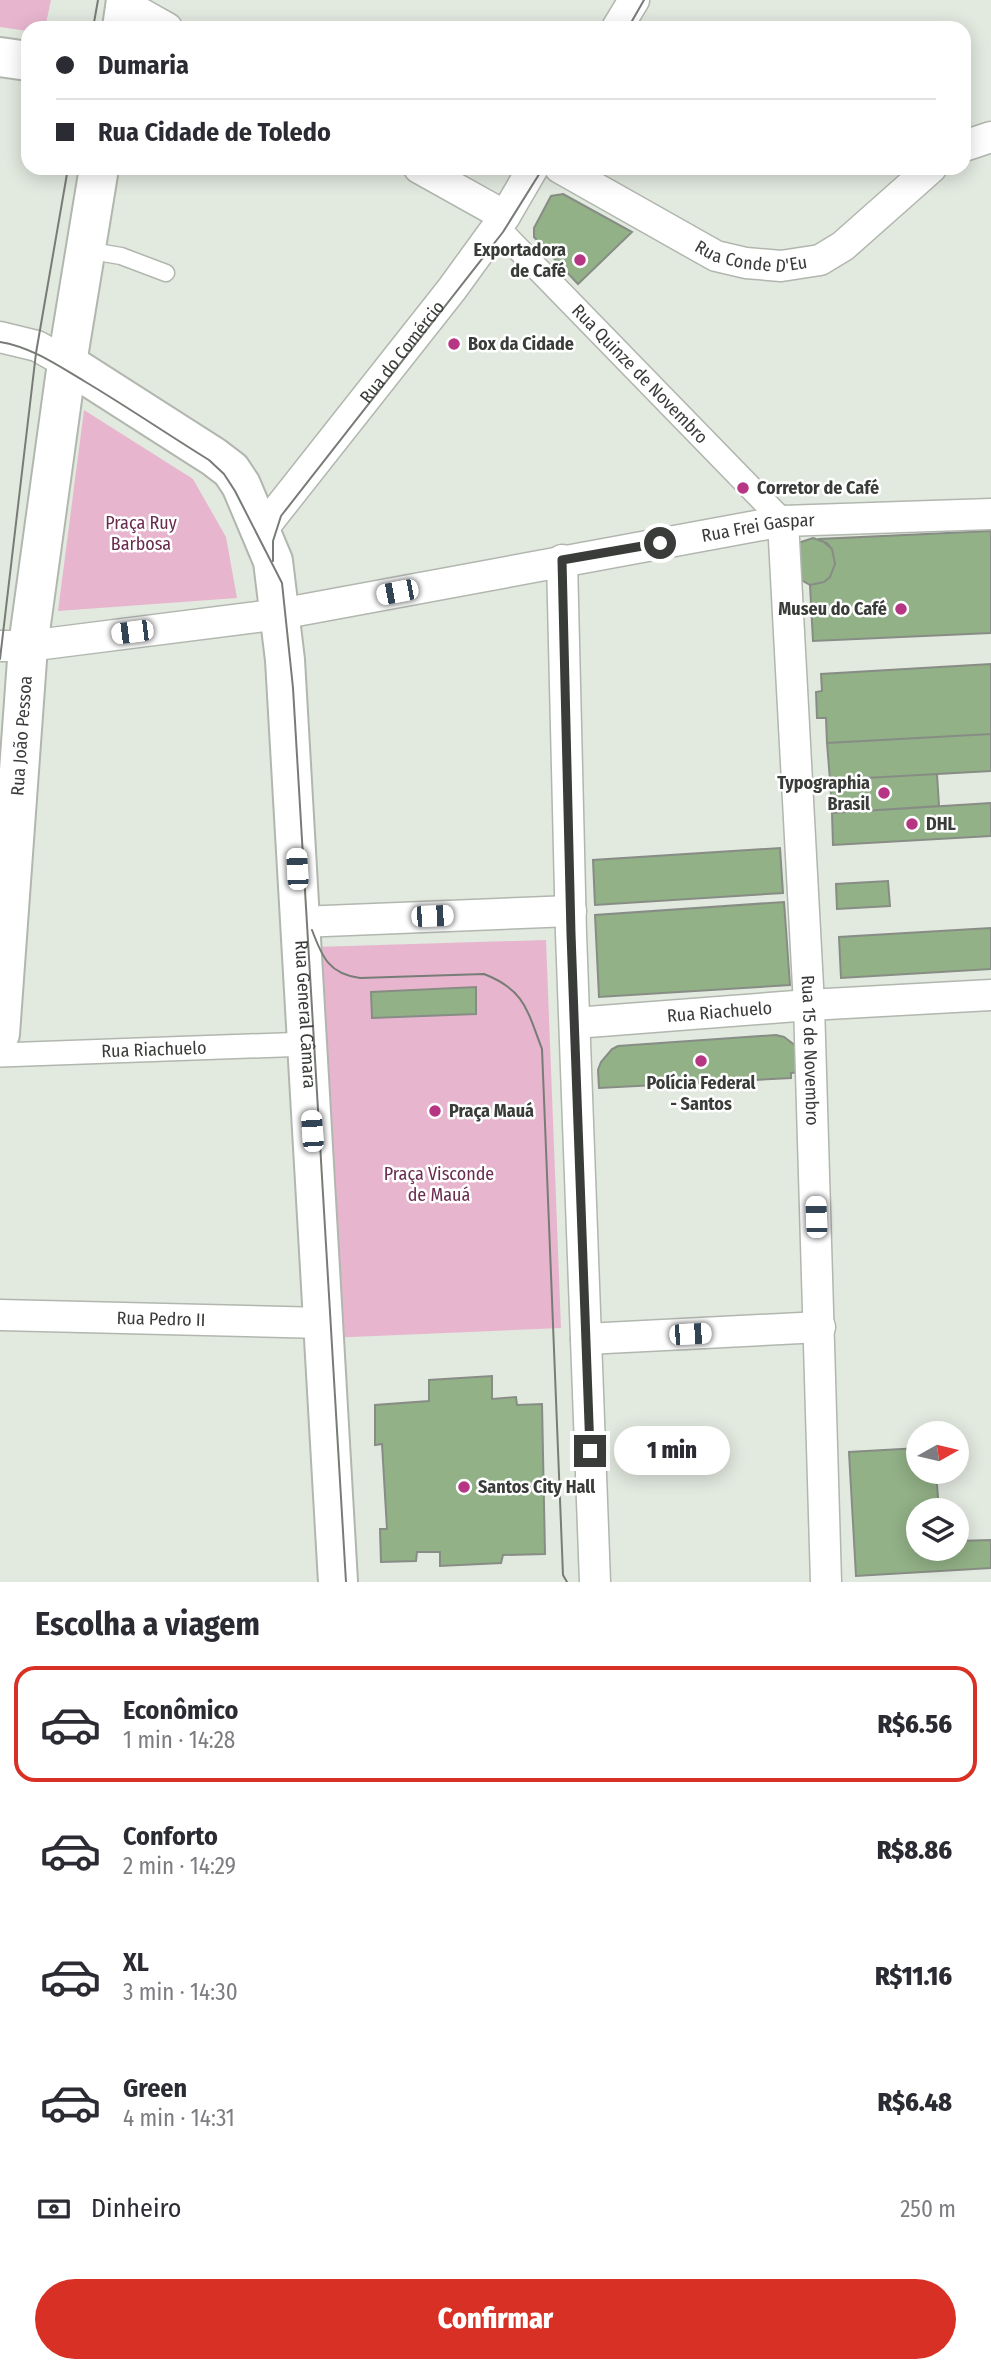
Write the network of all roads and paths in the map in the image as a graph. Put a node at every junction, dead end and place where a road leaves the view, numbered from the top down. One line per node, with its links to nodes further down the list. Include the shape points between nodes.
1 (634, 0): 4 (street)
2 (125, 11): 3 (street)
3 (150, 21)
4 (621, 21)
5 (0, 57): 6 (street)
6 (21, 60)
7 (991, 137): 8 (street)
8 (971, 144)
9 (98, 175): 15 (street)
10 (430, 175): 14 (street)
11 (529, 175): 14 (street, Rua do Comércio)
12 (571, 175): 13 (street, Rua Conde D'Eu, via 716,256 781,265 820,260 843,246)
13 (922, 175)
14 (501, 221): 20 (street, Rua Quinze de Novembro); 21 (street, Rua do Comércio)
15 (85, 250): 16 (lane, via 121,256); 18 (street)
16 (166, 274)
17 (0, 337): 18 (street, via 37,346)
18 (67, 363): 21 (street, via 231,470); 24 (street)
19 (991, 514): 20 (street, Rua Frei Gaspar)
20 (783, 521): 22 (street, Rua Frei Gaspar); 28 (street, Rua 15 de Novembro)
21 (261, 531): 23 (street, via 273,561)
22 (562, 560): 23 (street, Rua Frei Gaspar); 25 (street)
23 (280, 614): 24 (street); 26 (street, Rua General Câmara)
24 (14, 646): 30 (street, Rua João Pessoa)
25 (571, 911): 26 (street); 29 (street)
26 (300, 922): 31 (street, Rua General Câmara)
27 (991, 995): 28 (street, Rua Riachuelo)
28 (809, 1005): 29 (street, Rua Riachuelo); 35 (street, Rua 15 de Novembro)
29 (575, 1023): 36 (street)
30 (0, 1034)
31 (308, 1044): 32 (street, Rua Riachuelo); 34 (street, Rua General Câmara)
32 (0, 1055)
33 (0, 1315): 34 (street, Rua Pedro II)
34 (323, 1324): 37 (street, Rua General Câmara)
35 (820, 1328): 36 (street); 39 (street, Rua 15 de Novembro)
36 (586, 1339): 38 (street)
37 (338, 1582)
38 (594, 1582)
39 (826, 1582)

